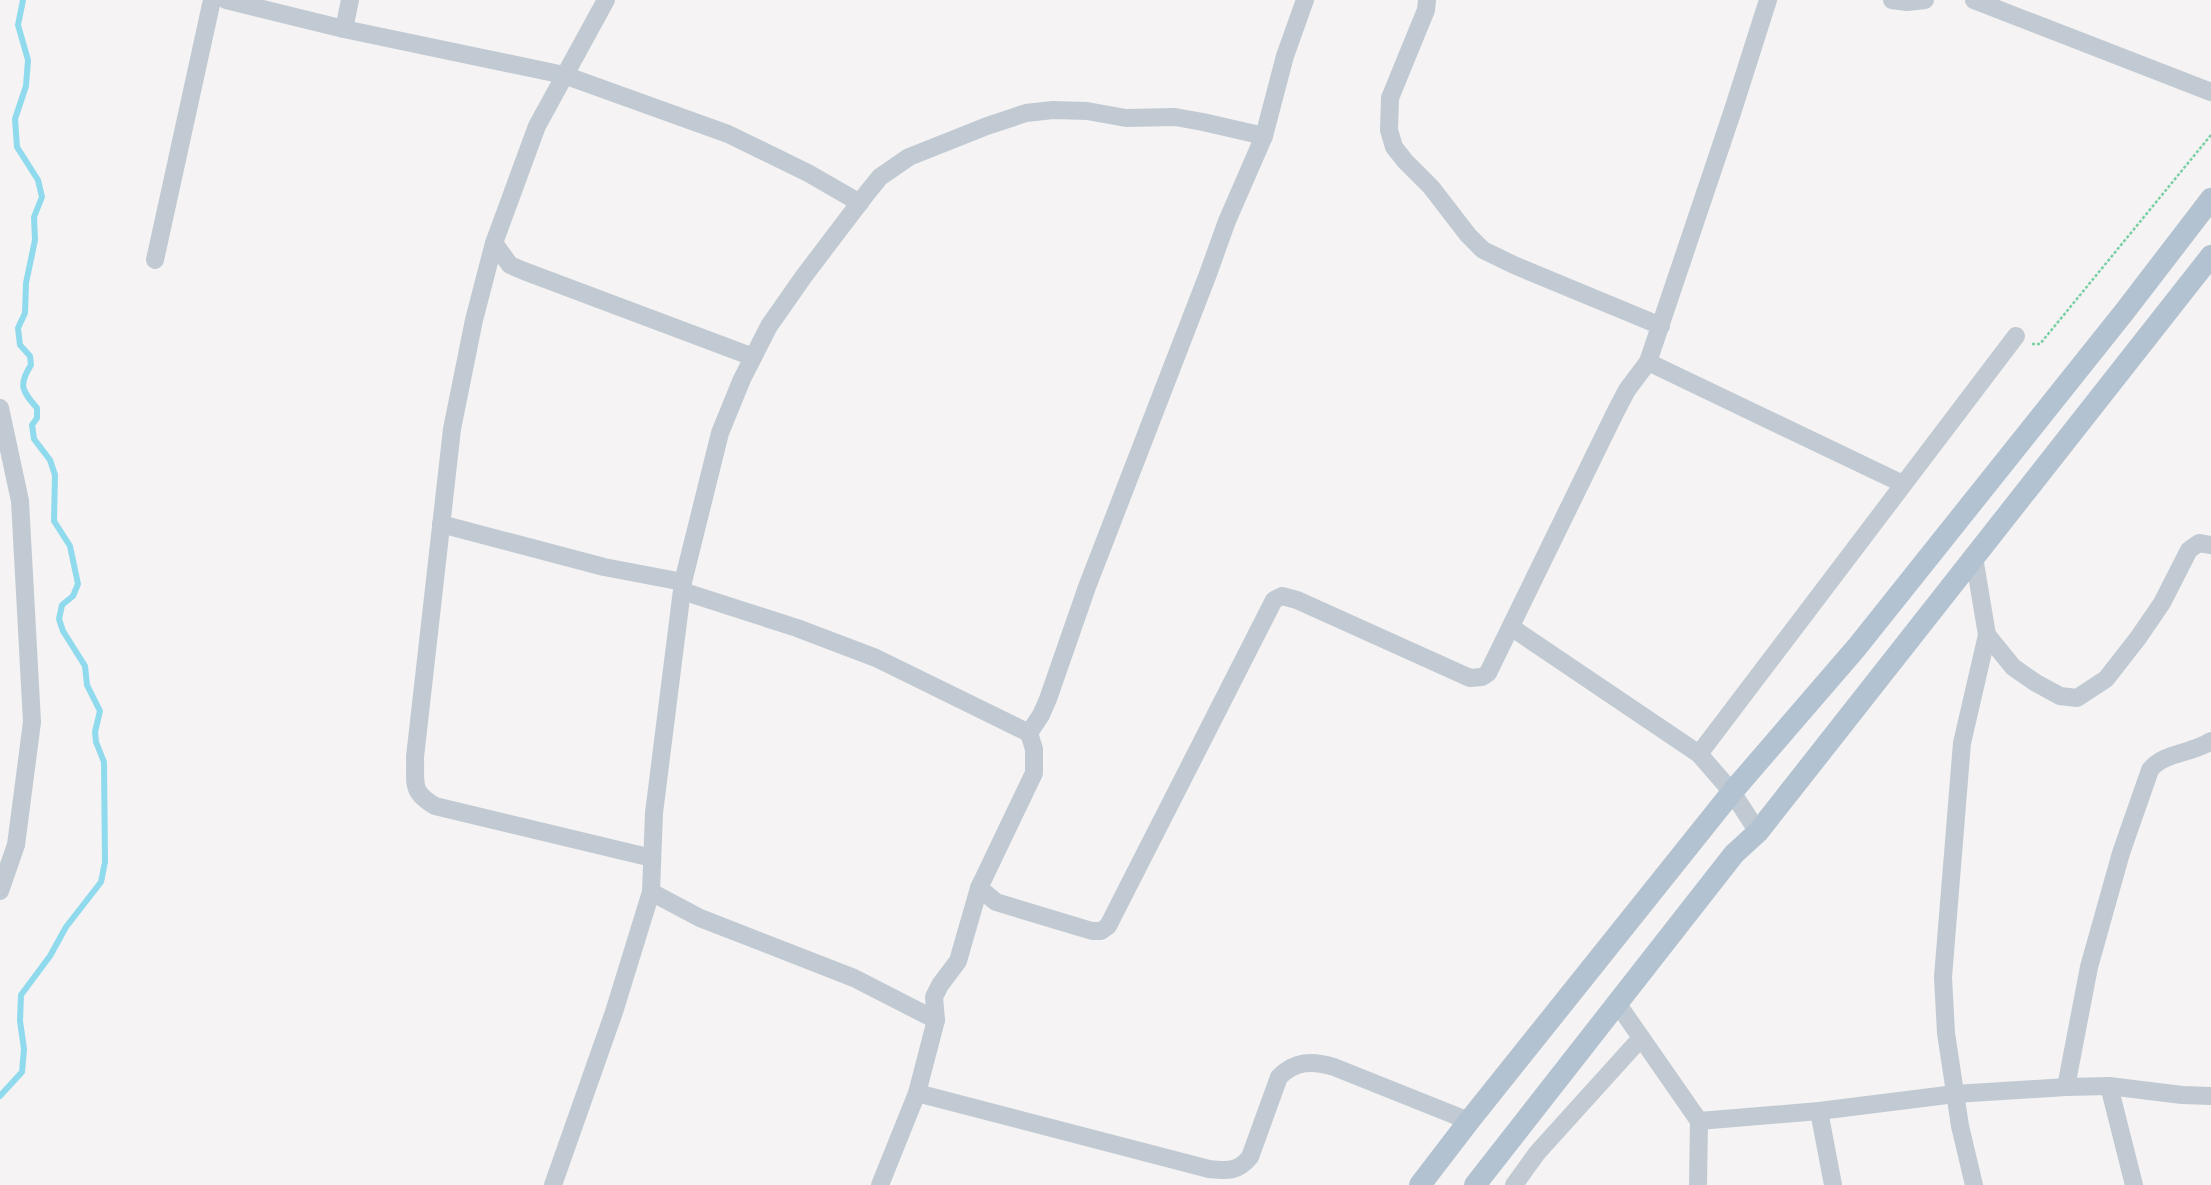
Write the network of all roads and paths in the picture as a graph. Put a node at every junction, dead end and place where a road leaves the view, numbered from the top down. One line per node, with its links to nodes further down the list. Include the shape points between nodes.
1 (212, 0): 20 (street)
2 (226, 0): 11 (street)
3 (350, 0): 11 (street)
4 (606, 0): 12 (street)
5 (1305, 0): 15 (street, via 1285,56)
6 (1427, 0): 21 (street, via 1426,10 1390,98 1389,130 1394,147 1404,161 1431,187 1468,235 1483,250)
7 (1768, 0): 21 (street)
8 (1892, 0): 9 (street)
9 (1925, 0)
10 (1974, 0): 13 (street)
11 (344, 29): 12 (street)
12 (564, 75): 17 (street, via 728,134 808,173); 18 (street, via 537,126)
13 (2211, 92)
14 (2211, 135): 22 (path, via 2040,344 2030,344)
15 (1264, 136): 17 (street, via 1175,117 1126,118 1087,111 1053,110 1026,113 909,157 880,178); 33 (street, via 1227,221 1086,587 1048,699)
16 (2211, 199): 36 (main road, via 1857,647)
17 (860, 203): 23 (street, via 769,326)
18 (494, 243): 23 (street, via 510,265); 27 (street, via 474,320 452,429)
19 (2211, 256): 29 (main road)
20 (155, 260)
21 (1661, 326): 24 (street)
22 (2016, 336): 26 (street)
23 (753, 357): 30 (street, via 720,433)
24 (1648, 362): 26 (street); 31 (street, via 1627,390 1615,413)
25 (0, 408): 40 (street, via 20,501 32,722 16,845)
26 (1903, 484): 35 (street)
27 (441, 524): 30 (street); 38 (street, via 415,756 416,788 420,797 436,806)
28 (2211, 545): 32 (street, via 2199,543 2189,550 2162,603 2133,644 2106,679 2077,698 2060,696 2013,667)
29 (1974, 557): 32 (street); 37 (main road)
30 (682, 587): 33 (street, via 876,658); 38 (street, via 654,813)
31 (1511, 627): 35 (street); 39 (street, via 1488,673 1482,677 1470,678 1297,600 1282,596 1274,600 1108,926 1101,931 1092,931 996,902)
32 (1987, 635): 48 (street, via 1962,743 1943,977 1946,1033)
33 (1029, 733): 39 (street, via 1034,749 1034,773)
34 (2211, 741): 46 (street, via 2182,754 2163,758 2150,770 2121,853 2088,967)
35 (1699, 754): 36 (street)
36 (1732, 792): 37 (street); 51 (main road)
37 (1758, 832): 42 (main road, via 1734,854)
38 (652, 858): 41 (street)
39 (979, 888): 43 (street, via 958,961 934,997)
40 (0, 891)
41 (651, 892): 43 (street, via 700,918 854,978); 53 (street, via 614,1012)
42 (1617, 1003): 44 (street); 56 (main road)
43 (936, 1020): 47 (street)
44 (1641, 1038): 52 (street); 57 (street, via 1537,1153)
45 (2109, 1086): 46 (street); 49 (street); 61 (street)
46 (2066, 1087): 48 (street)
47 (917, 1093): 51 (street, via 1209,1169 1231,1171 1243,1166 1250,1157 1279,1077 1287,1069 1302,1062 1322,1062); 54 (street)
48 (1955, 1094): 50 (street); 60 (street)
49 (2211, 1096)
50 (1819, 1111): 52 (street); 59 (street)
51 (1469, 1121): 55 (main road)
52 (1699, 1122): 58 (street)
53 (553, 1185)
54 (880, 1185)
55 (1420, 1185)
56 (1475, 1185)
57 (1514, 1185)
58 (1698, 1185)
59 (1834, 1185)
60 (1974, 1185)
61 (2134, 1185)

